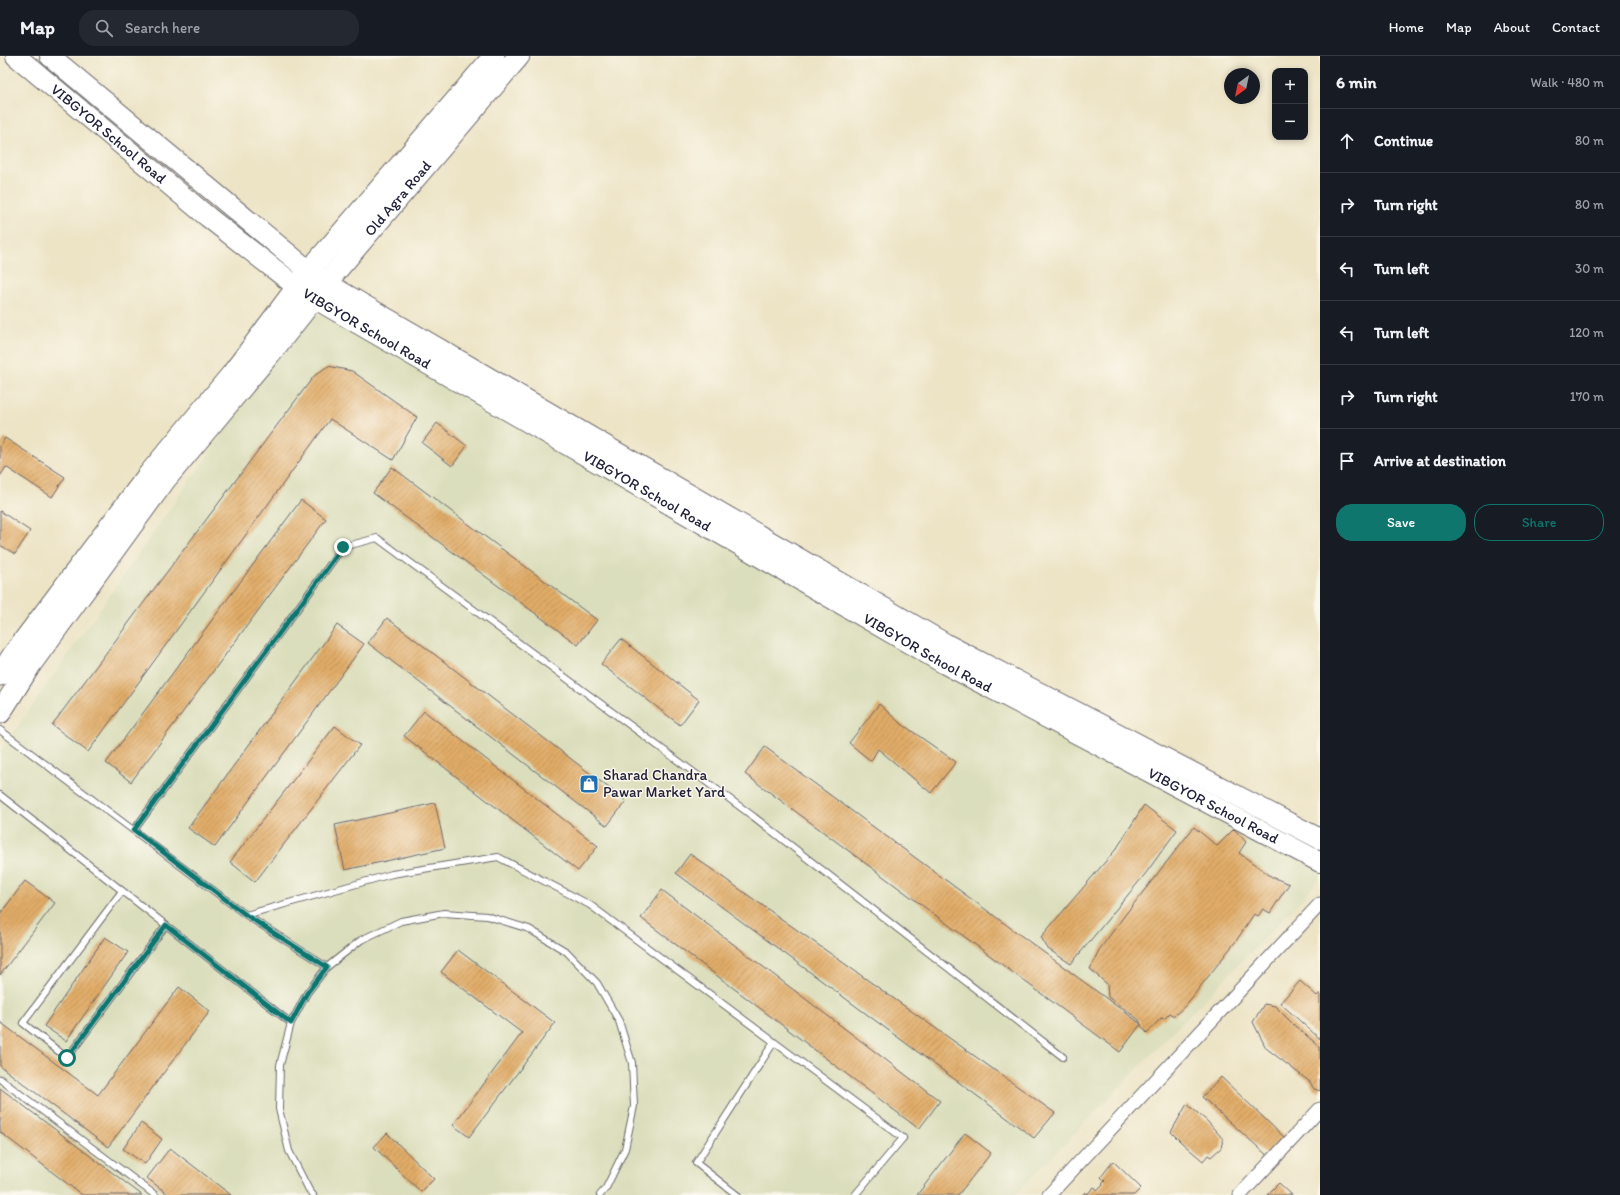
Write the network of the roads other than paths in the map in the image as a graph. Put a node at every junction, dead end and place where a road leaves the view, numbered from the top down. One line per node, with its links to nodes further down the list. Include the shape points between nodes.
1 (16, 56): 5 (main road, VIBGYOR School Road, via 208,217)
2 (50, 56): 5 (main road, VIBGYOR School Road)
3 (494, 56): 5 (highway)
4 (520, 56): 5 (highway, Old Agra Road)
5 (311, 285): 6 (highway, via 232,374 149,474); 7 (highway, Old Agra Road, via 278,344 165,480 31,664); 11 (main road, VIBGYOR School Road, via 946,644); 12 (main road, VIBGYOR School Road, via 945,664)
6 (0, 675)
7 (0, 713)
8 (0, 730): 10 (lane)
9 (0, 795): 13 (lane)
10 (134, 830): 15 (lane); 20 (lane, via 343,547 376,538 754,816)
11 (1320, 839)
12 (1320, 862)
13 (122, 891): 16 (lane); 16 (lane, via 23,1023 67,1058)
14 (1320, 904): 28 (street)
15 (246, 915): 17 (lane); 19 (lane, via 392,874 498,857 590,905)
16 (166, 925): 18 (lane)
17 (327, 967): 18 (lane, via 307,993); 25 (lane, via 361,940 394,924 444,913 487,916 529,929 566,952 597,983 620,1021 632,1063 634,1106 625,1149)
18 (291, 1023): 24 (lane, via 280,1065 279,1109 289,1151)
19 (774, 1042): 26 (lane, via 696,1163); 27 (lane, via 903,1138)
20 (1063, 1057)
21 (0, 1078): 23 (lane)
22 (1320, 1109): 29 (street)
23 (155, 1195)
24 (313, 1195)
25 (600, 1195)
26 (737, 1195)
27 (855, 1195)
28 (1049, 1195)
29 (1240, 1195)

